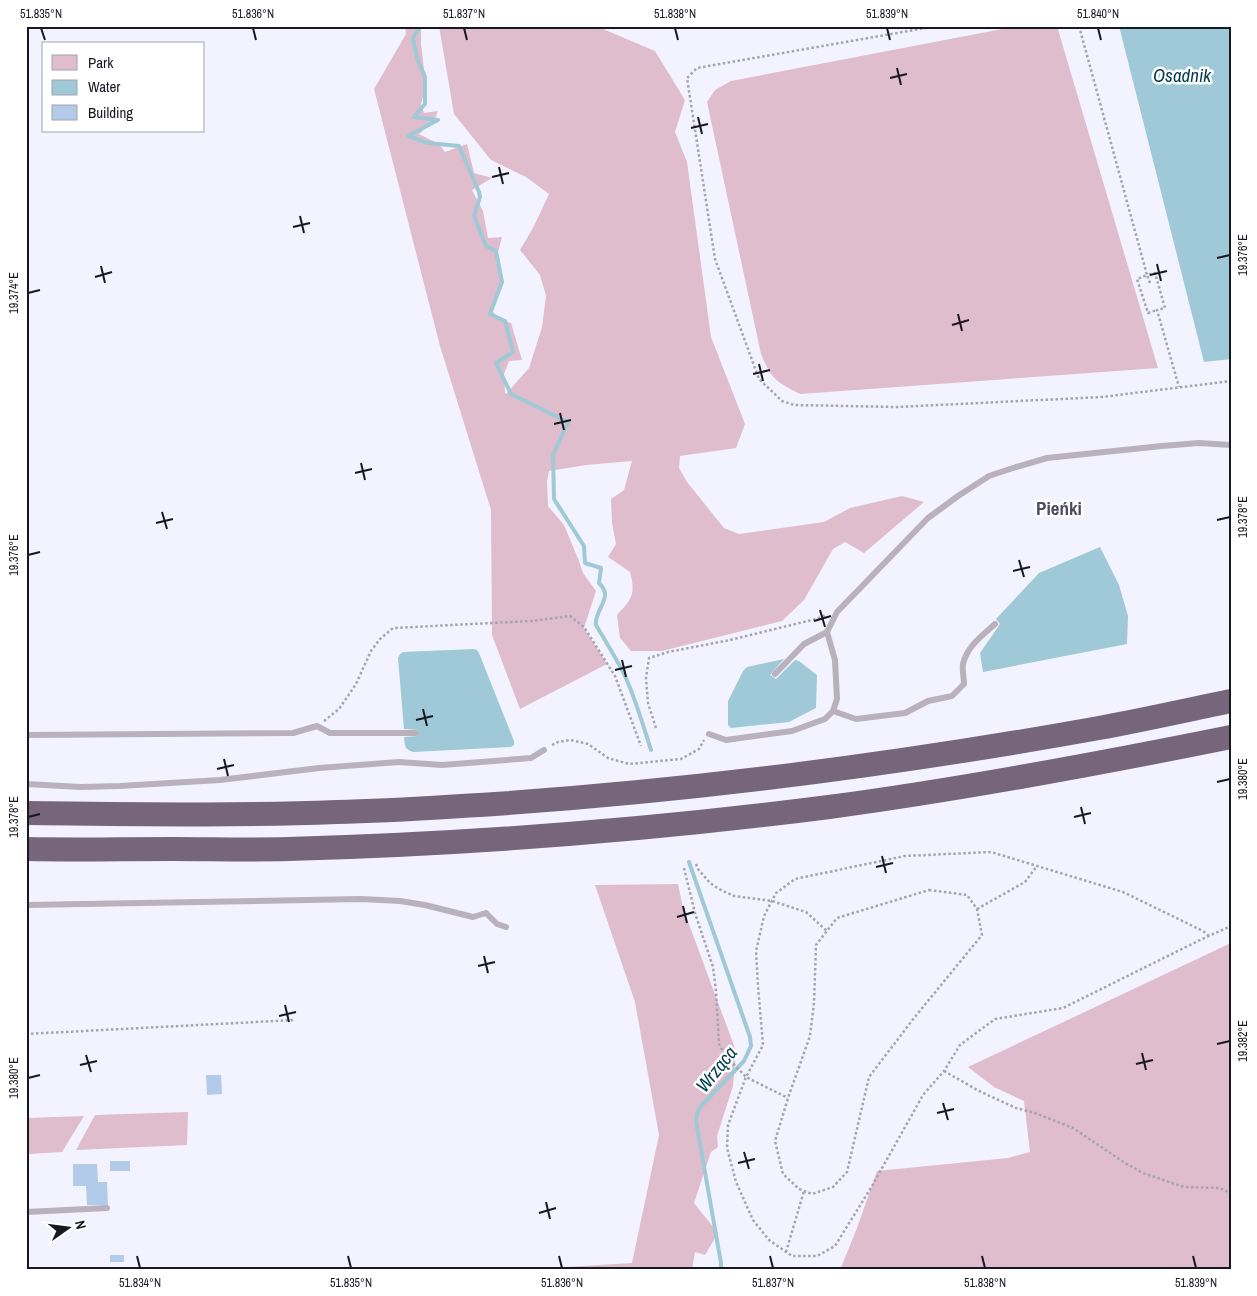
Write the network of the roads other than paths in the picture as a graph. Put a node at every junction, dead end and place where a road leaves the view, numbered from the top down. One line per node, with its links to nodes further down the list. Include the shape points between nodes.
1 (1231, 445): 3 (lane, via 1199,443 1047,458 989,476 928,518 840,609)
2 (996, 624): 6 (lane, via 966,654 964,684 952,696 928,701 906,713 856,720)
3 (827, 632): 4 (lane, via 804,644); 6 (lane, via 835,660 837,699)
4 (775, 674)
5 (1231, 701): 13 (highway, via 1102,728 945,754 822,772 622,794 338,812)
6 (833, 711): 8 (lane, via 825,719 792,731 726,740)
7 (416, 733): 9 (lane, via 330,733 316,726 293,733)
8 (709, 734)
9 (26, 735)
10 (1231, 737): 14 (highway, via 952,789 641,828 287,849)
11 (544, 750): 12 (lane, via 531,758 442,765 399,762 202,781 82,787)
12 (26, 784)
13 (26, 813)
14 (26, 848)
15 (26, 905): 16 (lane, via 400,901 473,916 486,913 496,924)
16 (506, 927)
17 (107, 1208): 18 (lane)
18 (26, 1212)

